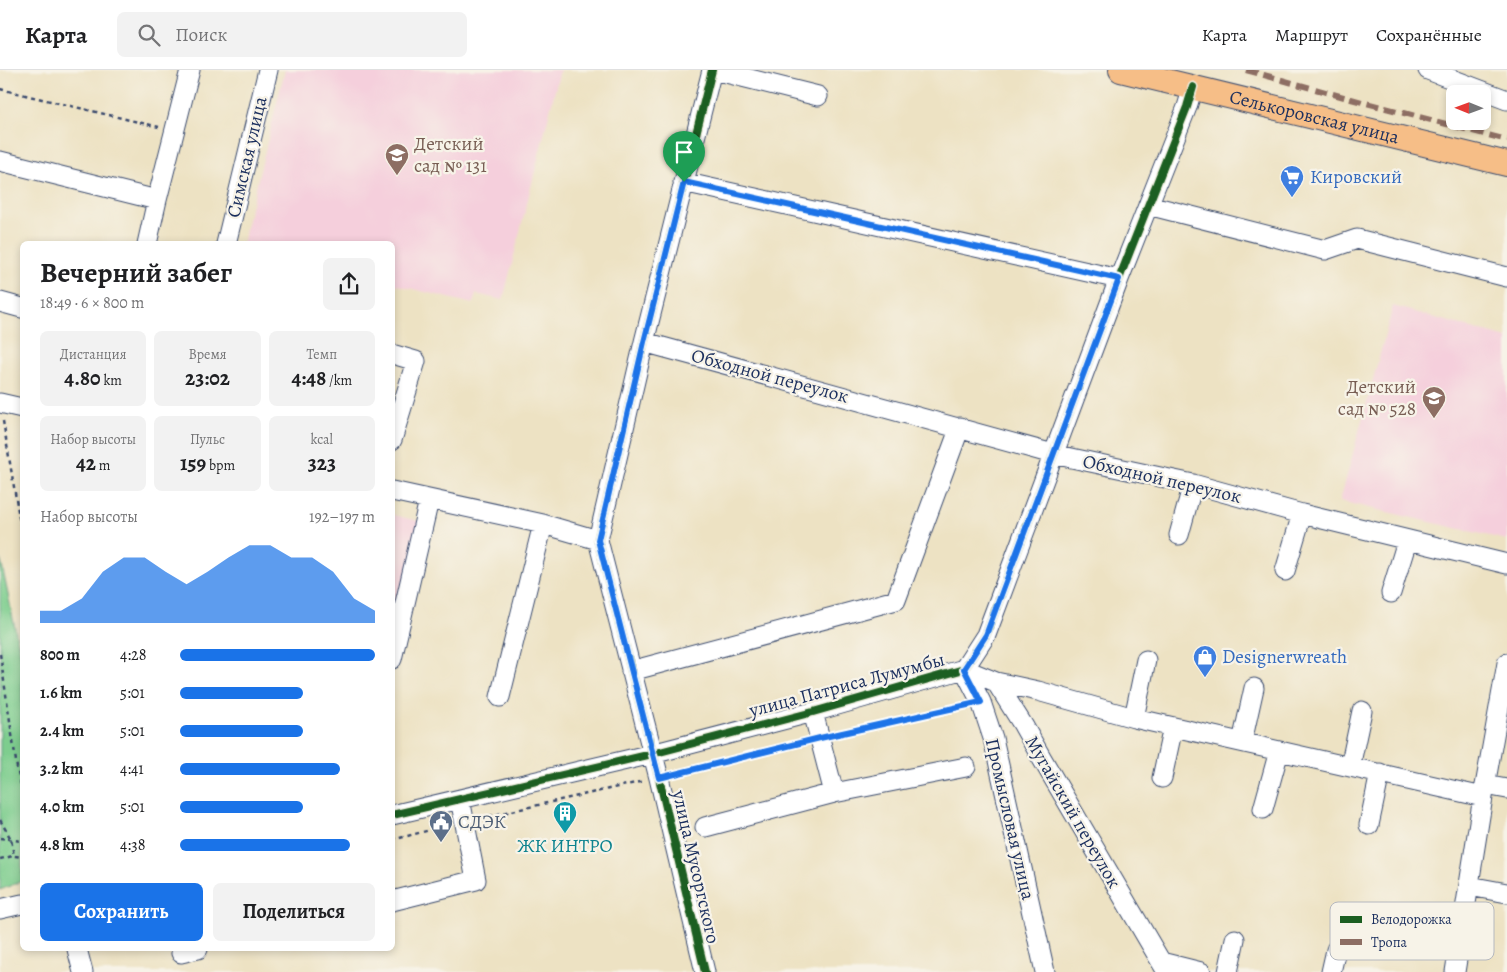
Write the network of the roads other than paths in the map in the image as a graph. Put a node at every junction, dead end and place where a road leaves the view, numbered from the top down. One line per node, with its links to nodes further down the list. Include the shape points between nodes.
1 (190, 70): 13 (street)
2 (268, 70): 16 (street, Симская улица)
3 (713, 70): 8 (street); 12 (street, улица Мусоргского)
4 (1121, 70): 6 (main road, Селькоровская улица)
5 (1428, 70): 9 (street)
6 (1160, 74): 7 (main road, Селькоровская улица)
7 (1192, 87): 11 (main road, Селькоровская улица); 14 (street, улица Патриса Лумумбы)
8 (818, 96)
9 (1507, 100)
10 (0, 161): 13 (street)
11 (1507, 164)
12 (684, 182): 18 (street); 21 (street, улица Мусоргского)
13 (157, 200): 15 (street)
14 (1148, 205): 17 (street, via 1325,250 1357,239); 18 (street, улица Патриса Лумумбы)
15 (148, 241)
16 (227, 241)
17 (1507, 277)
18 (1119, 279): 27 (street, улица Патриса Лумумбы)
19 (0, 302): 20 (street)
20 (20, 307)
21 (644, 342): 25 (street, Обходной переулок); 34 (street, улица Мусоргского)
22 (395, 355): 26 (street, via 416,361)
23 (20, 408): 24 (street)
24 (1, 409)
25 (960, 427): 27 (street, Обходной переулок); 42 (street, via 896,600)
26 (395, 430)
27 (1053, 454): 28 (street, Обходной переулок); 41 (street, улица Патриса Лумумбы, via 986,635)
28 (1193, 484): 31 (street, Обходной переулок); 33 (street)
29 (395, 492): 30 (street)
30 (429, 500): 32 (street); 39 (street)
31 (1302, 514): 35 (street, Обходной переулок); 37 (street)
32 (544, 524): 34 (street); 46 (street)
33 (1179, 535)
34 (598, 540): 42 (street, улица Мусоргского)
35 (1407, 541): 36 (street, Обходной переулок); 38 (street)
36 (1507, 564)
37 (1285, 571)
38 (1391, 593)
39 (395, 646)
40 (1146, 660): 49 (street)
41 (964, 669): 44 (street); 48 (street, улица Патриса Лумумбы); 77 (street, Промысловая улица, via 981,702 993,738)
42 (631, 671): 53 (street, улица Мусоргского)
43 (1506, 675): 59 (street)
44 (996, 682): 49 (street); 74 (street, Мугайский переулок)
45 (1254, 688): 51 (street)
46 (500, 697)
47 (1362, 711): 55 (street)
48 (813, 712): 53 (street, улица Патриса Лумумбы); 60 (street)
49 (1134, 718): 50 (street)
50 (1173, 727): 51 (street); 57 (street)
51 (1242, 742): 52 (street)
52 (1279, 751): 55 (street); 62 (street)
53 (652, 754): 61 (street, улица Патриса Лумумбы); 76 (street, улица Мусоргского)
54 (966, 767): 60 (street)
55 (1350, 767): 56 (street)
56 (1380, 773): 59 (street); 64 (street)
57 (1162, 778)
58 (1507, 789): 59 (street)
59 (1484, 791): 66 (street)
60 (834, 793): 65 (street)
61 (460, 799): 63 (street, улица Патриса Лумумбы); 68 (street, via 476,880)
62 (1263, 809)
63 (395, 814)
64 (1369, 825)
65 (705, 827)
66 (1469, 886): 67 (street); 69 (street)
67 (1507, 893)
68 (395, 899)
69 (1466, 902)
70 (20, 904): 71 (street)
71 (0, 909)
72 (1235, 939): 79 (street)
73 (78, 951): 75 (street)
74 (1164, 967): 78 (street)
75 (83, 972)
76 (705, 972)
77 (1045, 972)
78 (1201, 972)
79 (1228, 972)

